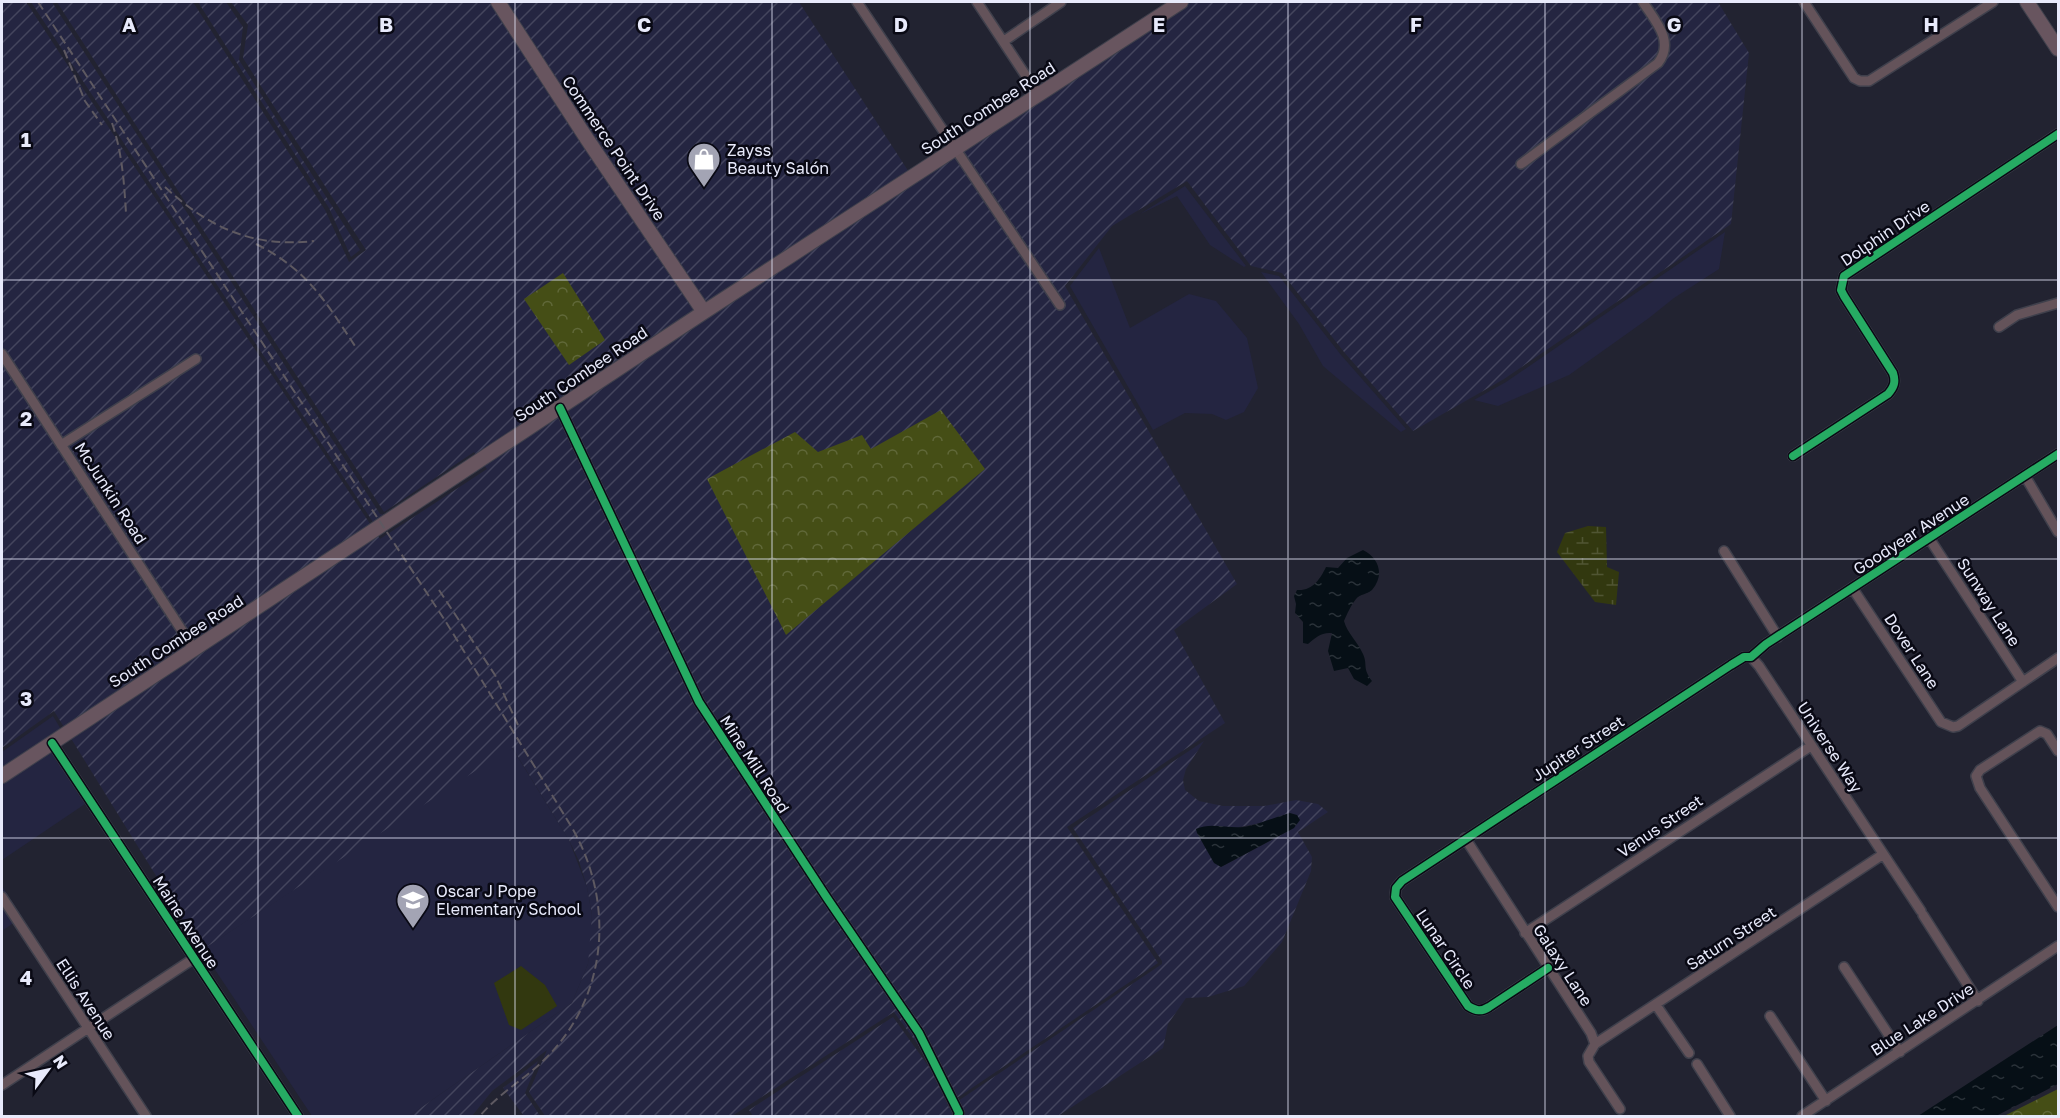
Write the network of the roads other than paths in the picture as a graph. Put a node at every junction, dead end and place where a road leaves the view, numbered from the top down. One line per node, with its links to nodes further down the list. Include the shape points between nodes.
1 (498, 2): 18 (main road, Commerce Point Drive)
2 (857, 2): 14 (street)
3 (977, 2): 10 (street)
4 (1061, 2): 10 (street)
5 (1181, 2): 12 (main road, South Combee Road)
6 (1643, 2): 15 (street, via 1662,33 1665,55)
7 (1804, 2): 8 (street, via 1854,78 1869,81)
8 (1993, 2)
9 (2027, 2): 11 (main road)
10 (1004, 41): 12 (street)
11 (2058, 50)
12 (1038, 94): 14 (main road, South Combee Road)
13 (2058, 134): 25 (street, Dolphin Drive, via 1844,276 1841,290 1893,373 1893,388)
14 (955, 149): 17 (street); 18 (main road, South Combee Road)
15 (1521, 164)
16 (2058, 303): 19 (street, via 2017,315)
17 (1060, 305)
18 (704, 312): 22 (main road, South Combee Road)
19 (1999, 327)
20 (2, 354): 23 (street, McJunkin Road)
21 (196, 359): 23 (street)
22 (560, 408): 32 (main road, South Combee Road); 63 (street, Mine Mill Road, via 699,702 919,1033)
23 (61, 445): 32 (street, McJunkin Road)
24 (2058, 454): 26 (street, Goodyear Avenue)
25 (1793, 456)
26 (2025, 476): 27 (street); 28 (street, Goodyear Avenue)
27 (2058, 532)
28 (1929, 538): 30 (street, Goodyear Avenue); 35 (street, Sunway Lane)
29 (1724, 550): 31 (street)
30 (1853, 589): 31 (street, Goodyear Avenue); 35 (street, Dover Lane, via 1941,722 1958,726)
31 (1778, 637): 33 (street, Jupiter Street)
32 (194, 648): 36 (main road, South Combee Road)
33 (1750, 657): 37 (street, Universe Way); 40 (street, Jupiter Street, via 1731,665)
34 (2058, 658): 35 (street)
35 (2023, 682)
36 (52, 743): 39 (main road, South Combee Road); 47 (street, Maine Avenue)
37 (1811, 746): 41 (street, Universe Way); 45 (street, Venus Street)
38 (2058, 751): 44 (street, via 2047,734 2036,732 1976,776)
39 (2, 776)
40 (1465, 838): 42 (street, Jupiter Street); 45 (street, Galaxy Lane)
41 (1882, 855): 50 (street, Universe Way); 51 (street, Saturn Street)
42 (1396, 888): 49 (street, Lunar Circle, via 1395,897 1468,1006 1475,1010 1490,1007)
43 (2, 897): 53 (street, Ellis Avenue)
44 (2058, 907)
45 (1525, 933): 49 (street, Galaxy Lane)
46 (2058, 946): 50 (street, Blue Lake Drive)
47 (193, 959): 53 (street); 62 (street, Maine Avenue)
48 (1844, 967): 55 (street)
49 (1548, 968): 54 (street, Galaxy Lane, via 1592,1033)
50 (1978, 1001): 55 (street, Blue Lake Drive)
51 (1656, 1005): 54 (street, Saturn Street); 56 (street)
52 (1770, 1016): 59 (street)
53 (88, 1028): 58 (street); 61 (street, Ellis Avenue)
54 (1595, 1044): 60 (street, Galaxy Lane, via 1588,1062)
55 (1900, 1052): 59 (street, Blue Lake Drive)
56 (1689, 1053)
57 (1697, 1065): 64 (street)
58 (2, 1085)
59 (1826, 1101): 65 (street, Blue Lake Drive)
60 (1622, 1113)
61 (146, 1116)
62 (298, 1116)
63 (958, 1116)
64 (1730, 1116)
65 (1802, 1116)

